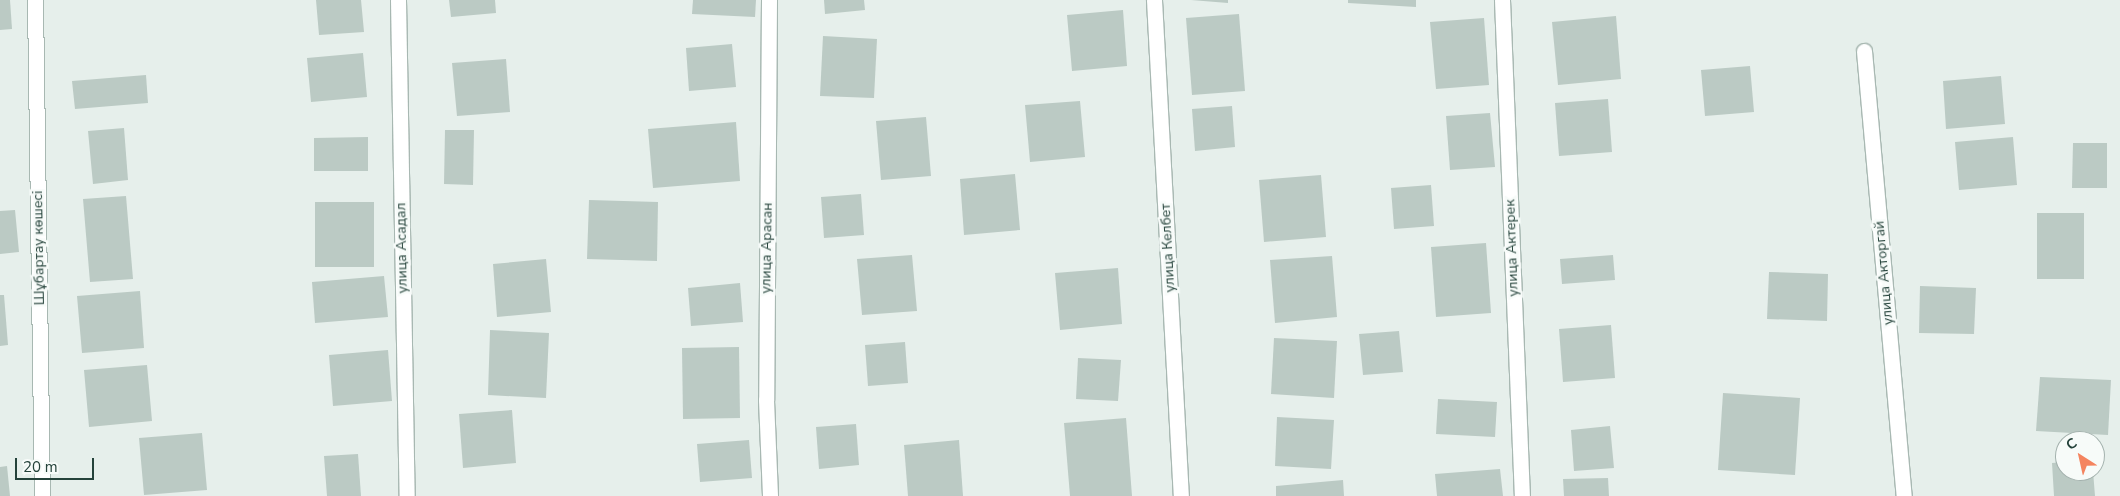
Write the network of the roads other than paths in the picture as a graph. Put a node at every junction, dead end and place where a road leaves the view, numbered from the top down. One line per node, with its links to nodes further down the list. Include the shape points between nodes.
1 (35, 0): 7 (street, Шұбартау көшесі)
2 (398, 0): 8 (street, улица Асадал)
3 (769, 0): 9 (street, улица Арасан, via 766,400)
4 (1154, 0): 10 (street, улица Келбет)
5 (1502, 0): 11 (street, улица Актерек)
6 (1864, 51): 12 (street, улица Акторгай)
7 (42, 496)
8 (407, 496)
9 (770, 496)
10 (1181, 496)
11 (1522, 496)
12 (1904, 496)

